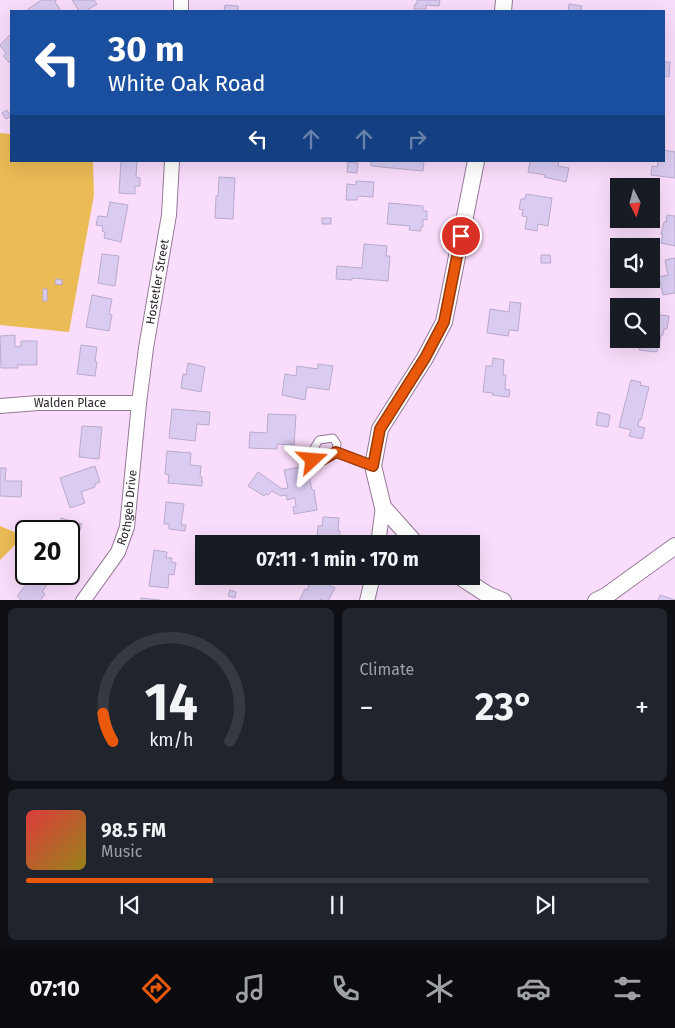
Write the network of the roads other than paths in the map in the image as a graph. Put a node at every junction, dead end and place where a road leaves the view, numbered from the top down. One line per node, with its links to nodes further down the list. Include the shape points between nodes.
1 (172, 162): 3 (street, Hostetler Street, via 169,215)
2 (476, 162): 6 (street, via 444,322 380,429)
3 (139, 403): 4 (street, Walden Place); 14 (street, Rothgeb Drive, via 127,527 118,552)
4 (0, 406)
5 (336, 452): 6 (lane)
6 (373, 466): 7 (street)
7 (383, 508): 8 (street); 9 (street)
8 (379, 535)
9 (408, 535)
10 (675, 546): 13 (street)
11 (371, 585): 15 (street)
12 (472, 585): 16 (street)
13 (603, 599)
14 (83, 600)
15 (367, 600)
16 (502, 600)

